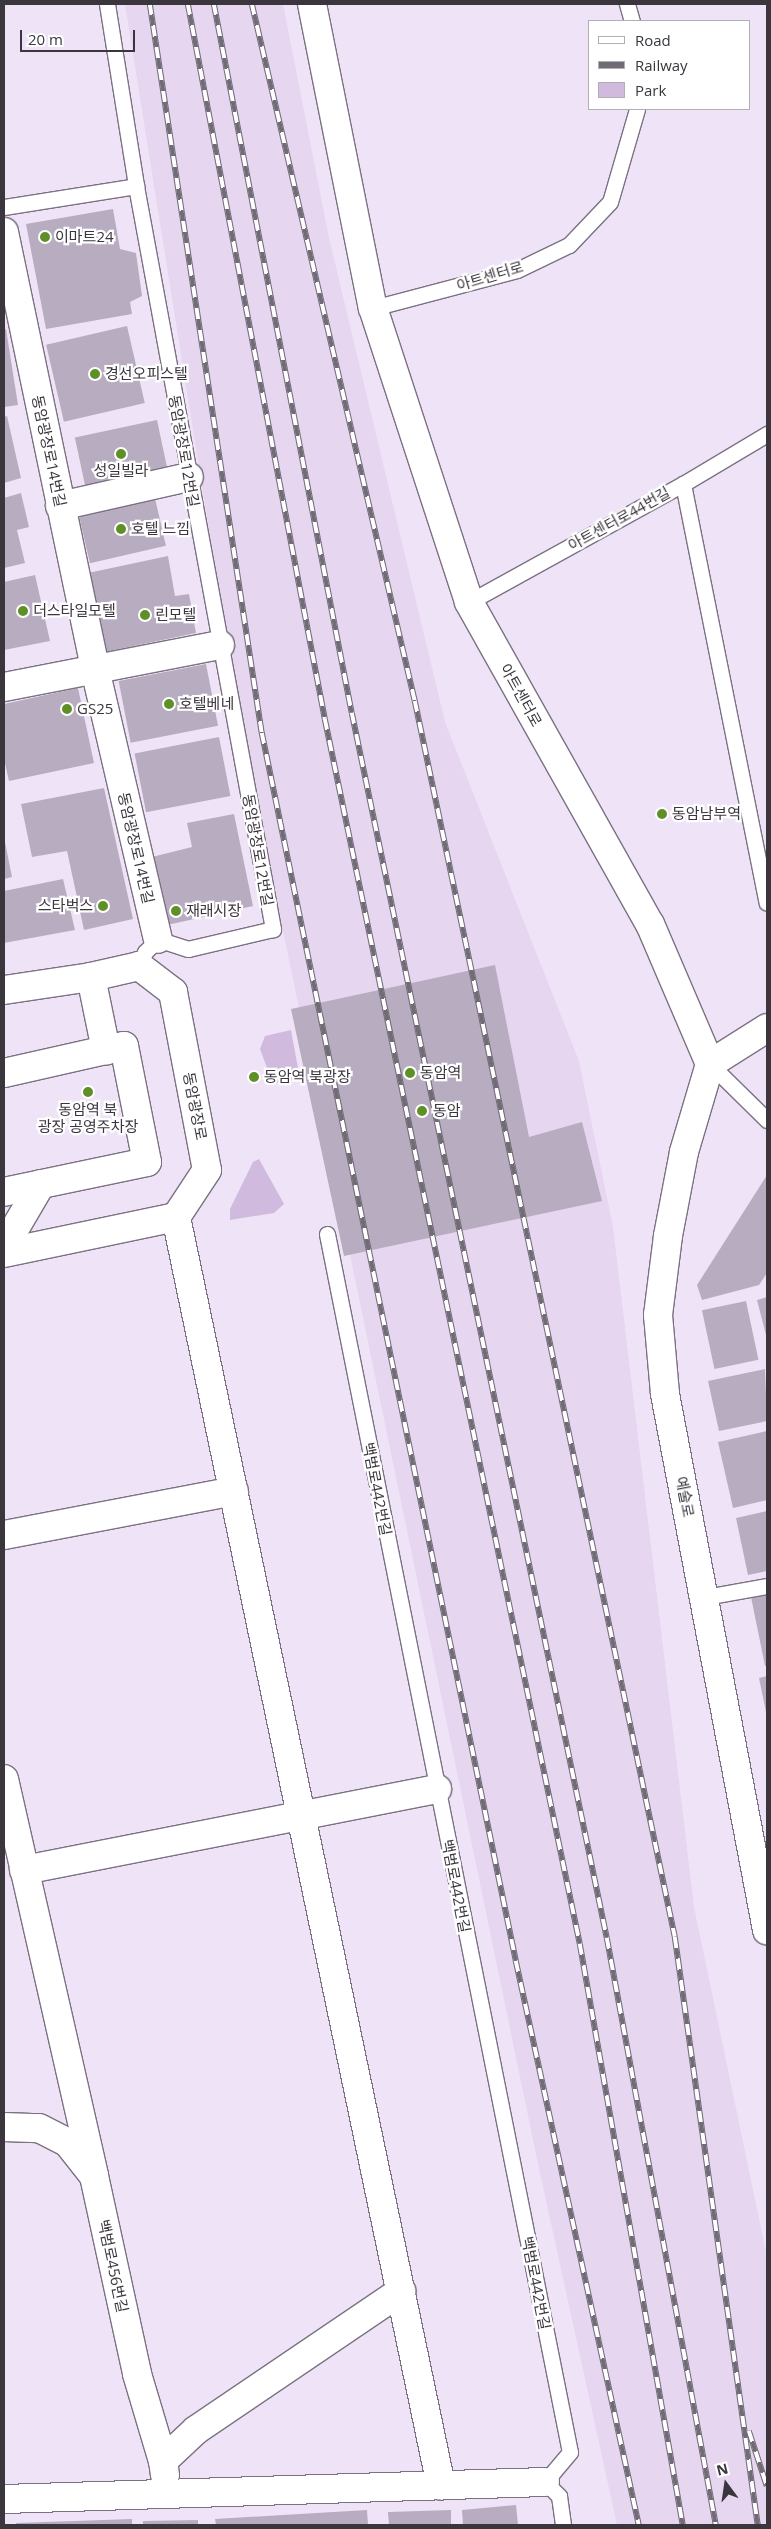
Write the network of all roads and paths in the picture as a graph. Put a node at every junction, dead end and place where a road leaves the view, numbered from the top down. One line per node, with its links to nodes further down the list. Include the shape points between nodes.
1 (107, 4): 6 (lane, 동암광장로12번길)
2 (312, 4): 9 (street, 아트센터로)
3 (627, 4): 4 (lane)
4 (632, 20)
5 (637, 110): 9 (lane, 아트센터로, via 610,202 570,245 517,270)
6 (136, 186): 7 (lane); 11 (lane, 동암광장로12번길)
7 (4, 207)
8 (4, 232): 13 (street, 동암광장로14번길)
9 (373, 308): 14 (street, 아트센터로)
10 (767, 434): 12 (lane, 아트센터로44번길)
11 (189, 477): 13 (street); 15 (lane, 동암광장로12번길)
12 (684, 484): 14 (lane, 아트센터로44번길); 18 (lane)
13 (60, 506): 16 (street, 동암광장로14번길)
14 (469, 602): 25 (street, 아트센터로, via 650,924)
15 (220, 645): 16 (street); 19 (lane, 동암광장로12번길, via 272,929 188,949)
16 (95, 669): 17 (street); 19 (street, 동암광장로14번길)
17 (4, 687)
18 (767, 903)
19 (158, 939): 20 (lane, via 145,952)
20 (139, 966): 21 (street); 30 (street, 동암광장로, via 174,992 207,1170)
21 (91, 977): 22 (street); 24 (street)
22 (4, 990)
23 (767, 1028): 25 (street)
24 (106, 1050): 26 (street); 28 (street, via 124,1046 147,1162)
25 (710, 1064): 27 (lane); 37 (street, 예술로, via 684,1152 668,1236 658,1315 665,1394)
26 (4, 1073)
27 (767, 1120)
28 (41, 1184): 29 (street); 32 (street)
29 (4, 1192)
30 (176, 1217): 33 (street); 34 (street)
31 (327, 1234): 39 (lane, 백범로442번길)
32 (4, 1248)
33 (4, 1253)
34 (234, 1491): 35 (street); 40 (street)
35 (4, 1534)
36 (767, 1586): 37 (lane)
37 (705, 1597): 42 (street, 예술로)
38 (4, 1779): 41 (street)
39 (437, 1790): 40 (street); 47 (lane, 백범로442번길, via 570,2452)
40 (303, 1816): 41 (street); 45 (street)
41 (24, 1870): 44 (street)
42 (767, 1930)
43 (4, 2127): 44 (street, 백범로456번길, via 39,2128 68,2143)
44 (94, 2176): 46 (street, 백범로456번길, via 137,2374)
45 (401, 2291): 46 (street, via 196,2430); 48 (street)
46 (163, 2461): 49 (street, 백범로456번길)
47 (546, 2482): 48 (street); 51 (lane, via 559,2496)
48 (442, 2486): 49 (street)
49 (168, 2494): 50 (street)
50 (4, 2500)
51 (563, 2525)

